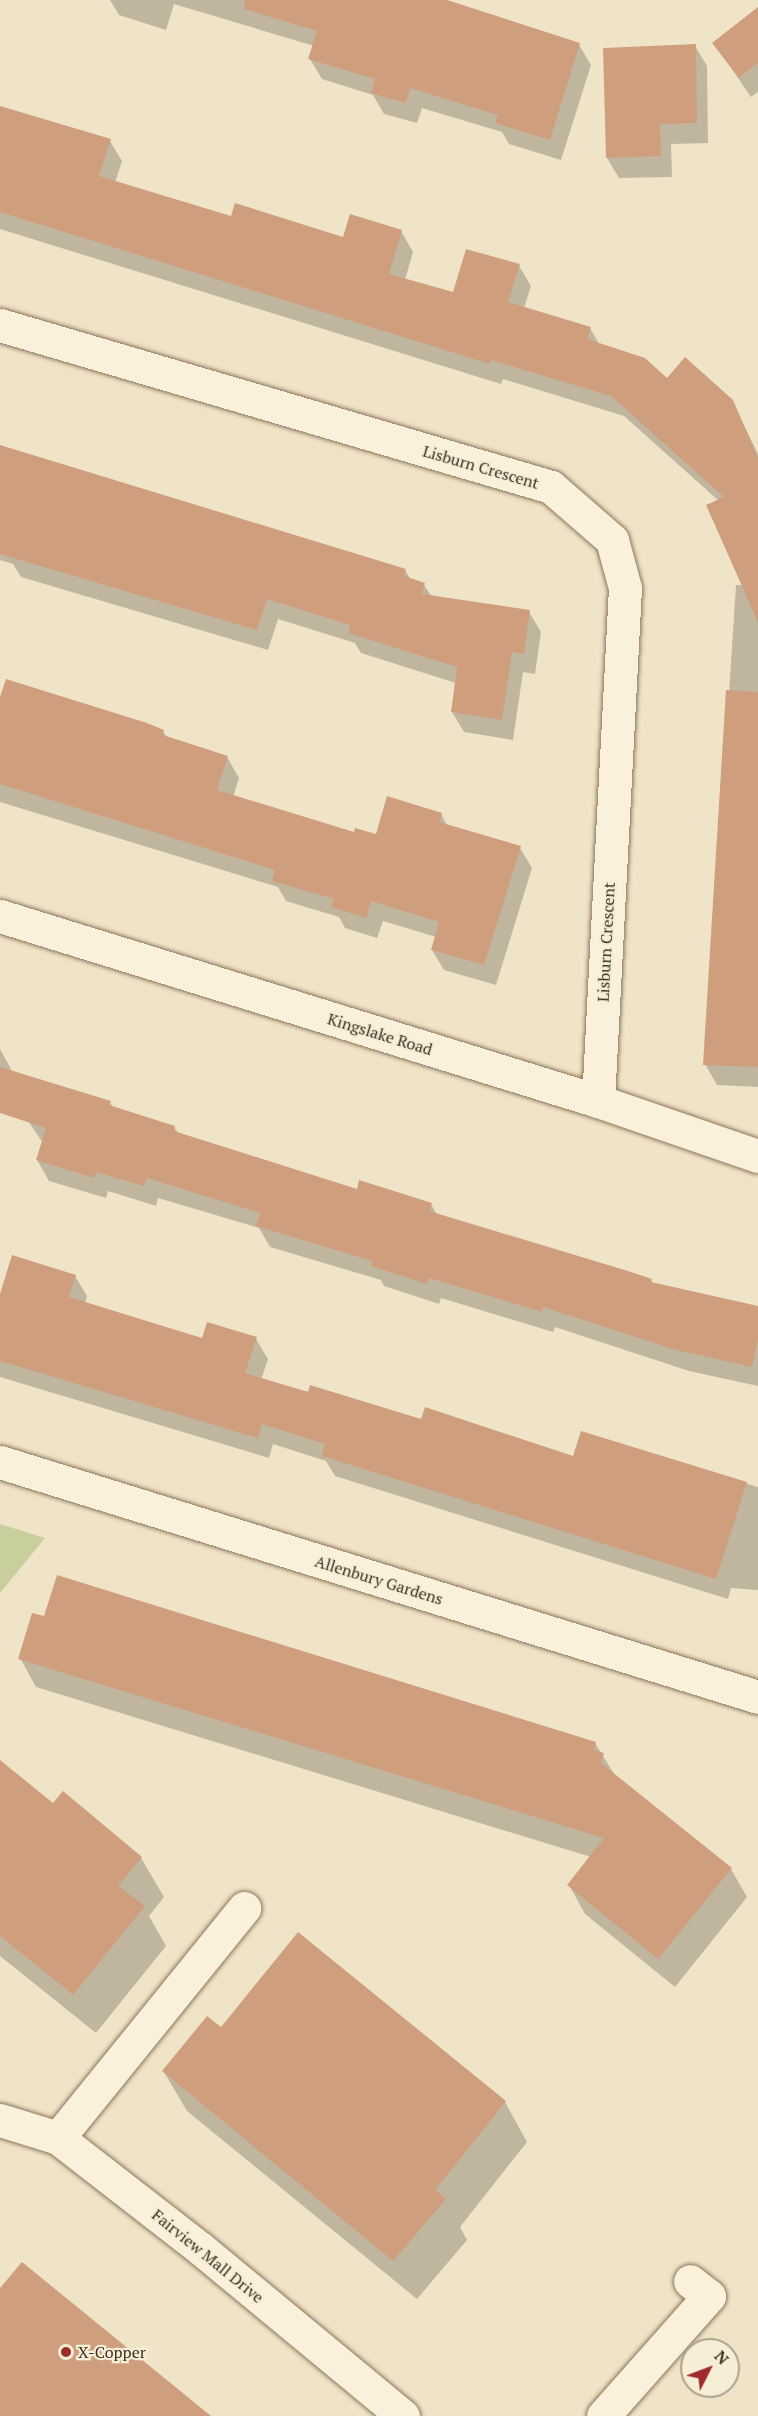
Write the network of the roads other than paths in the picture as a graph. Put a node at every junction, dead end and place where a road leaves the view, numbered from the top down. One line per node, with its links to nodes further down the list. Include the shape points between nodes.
1 (0, 326): 3 (street, Lisburn Crescent, via 551,488 612,540 625,588)
2 (0, 916): 3 (street, Kingslake Road)
3 (598, 1101): 4 (street, Kingslake Road)
4 (758, 1156)
5 (0, 1462): 6 (street, Allenbury Gardens)
6 (758, 1697)
7 (244, 1908): 9 (street)
8 (0, 2120): 9 (street, Fairview Mall Drive)
9 (58, 2138): 11 (street, Fairview Mall Drive, via 201,2249)
10 (690, 2281): 12 (street, via 709,2296)
11 (403, 2416)
12 (603, 2416)

